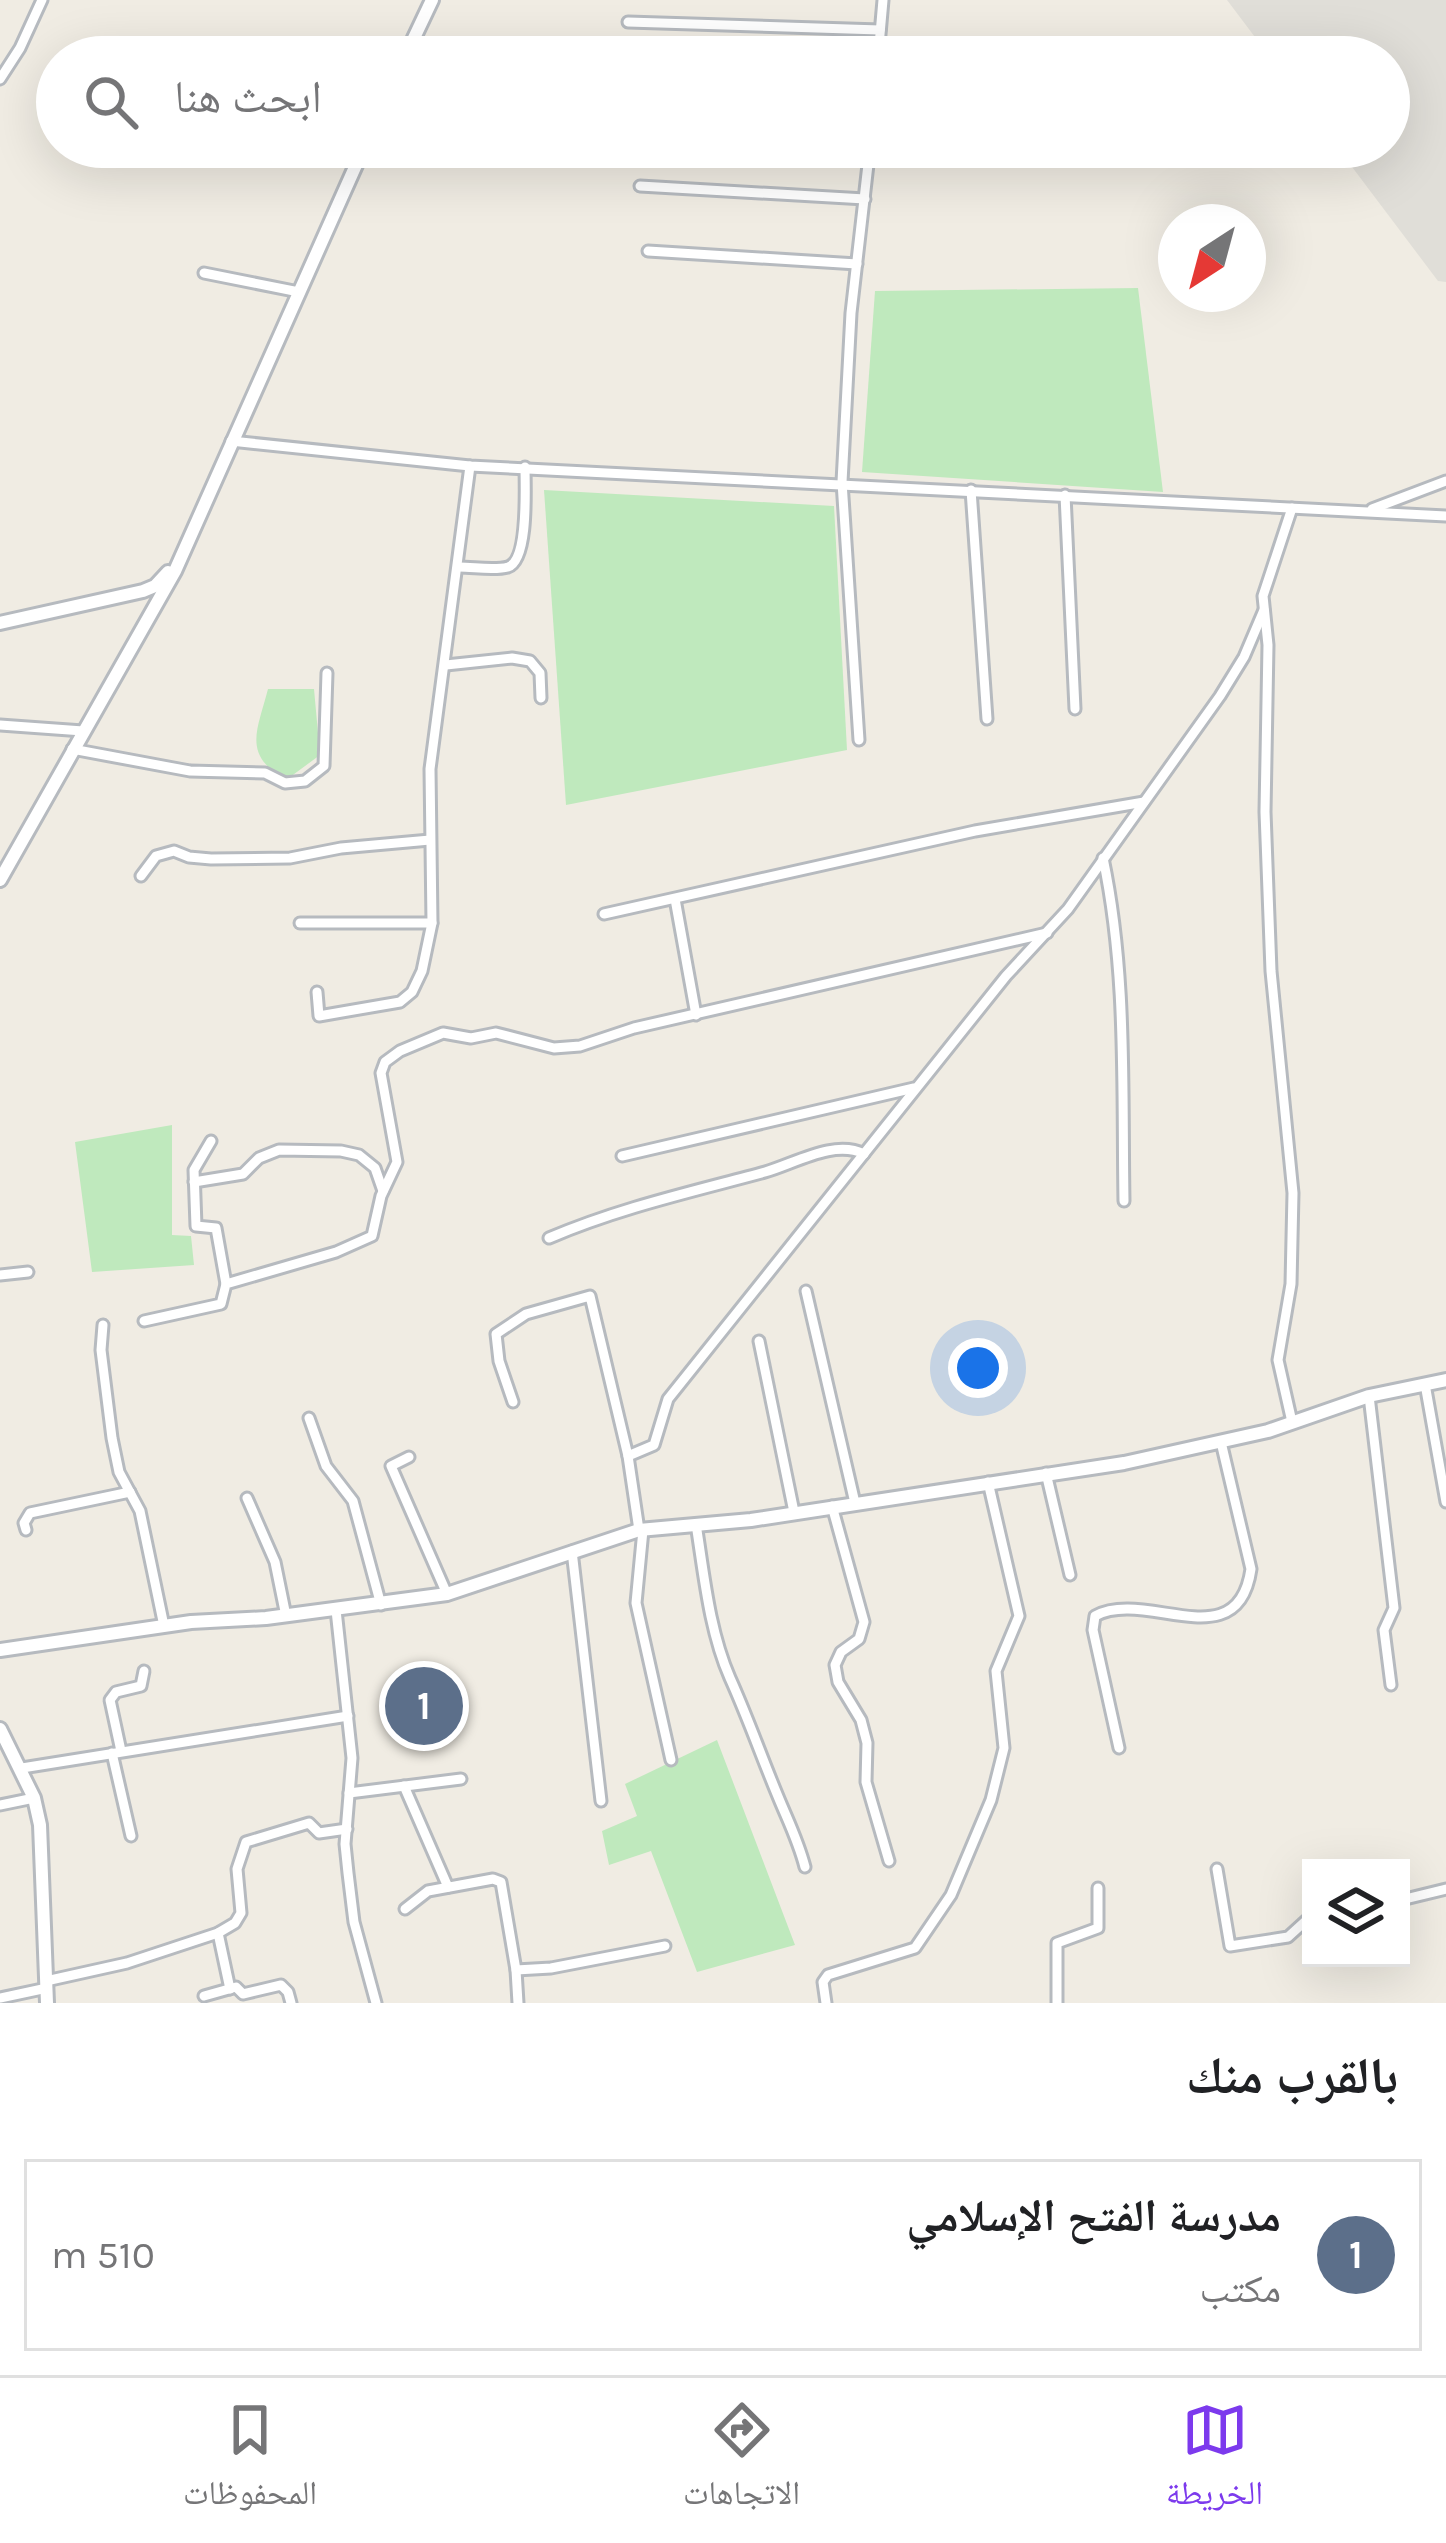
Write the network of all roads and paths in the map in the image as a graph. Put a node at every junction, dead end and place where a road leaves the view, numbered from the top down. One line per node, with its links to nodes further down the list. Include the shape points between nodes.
1 (42, 0): 8 (street)
2 (432, 0): 6 (street)
3 (884, 0): 5 (street)
4 (628, 22): 5 (street)
5 (880, 29): 7 (street)
6 (415, 36)
7 (880, 36)
8 (0, 79)
9 (355, 168): 16 (street)
10 (868, 168): 12 (street)
11 (640, 186): 12 (street)
12 (865, 200): 14 (street)
13 (648, 251): 14 (street)
14 (857, 264): 21 (street)
15 (204, 273): 16 (street)
16 (299, 292): 17 (street)
17 (231, 441): 18 (street); 27 (street)
18 (470, 466): 19 (street); 28 (street)
19 (525, 466): 21 (street); 28 (street, via 517,561)
20 (1446, 481): 25 (street)
21 (842, 482): 22 (street); 38 (street)
22 (971, 490): 23 (street); 35 (street)
23 (1065, 495): 24 (street); 34 (street)
24 (1292, 508): 25 (street); 29 (street)
25 (1366, 511): 26 (street)
26 (1446, 516)
27 (179, 560): 30 (street, via 143,591); 37 (street)
28 (459, 567): 31 (street)
29 (1264, 610): 40 (street, via 1220,696); 72 (street, via 1271,971 1293,1193 1291,1284 1278,1360)
30 (0, 623)
31 (446, 665): 33 (street, via 527,659 540,673); 41 (street, via 430,769)
32 (327, 674): 39 (street, via 328,752 304,781)
33 (541, 698)
34 (1075, 709)
35 (987, 719)
36 (0, 725): 37 (street)
37 (83, 731): 39 (street)
38 (859, 740)
39 (72, 749): 44 (street)
40 (1144, 802): 42 (street); 45 (street)
41 (430, 840): 43 (street, via 290,858 174,851 156,856); 48 (street)
42 (1103, 858): 49 (street); 58 (street, via 1124,1028)
43 (141, 876)
44 (0, 880)
45 (675, 899): 46 (street); 51 (street)
46 (604, 914)
47 (300, 922): 48 (street)
48 (432, 923): 50 (street, via 422,971 400,1002 319,1016)
49 (1047, 933): 51 (street); 52 (street)
50 (317, 992)
51 (696, 1015): 57 (street, via 580,1046 448,1032 400,1051 381,1072 397,1162)
52 (917, 1087): 54 (street); 55 (street)
53 (211, 1141): 56 (street)
54 (864, 1154): 59 (street, via 823,1153); 75 (street, via 668,1399 654,1445)
55 (622, 1156)
56 (194, 1182): 57 (street, via 243,1174 279,1150 341,1151 376,1168); 62 (street, via 196,1226 216,1228)
57 (383, 1191): 62 (street, via 368,1239)
58 (1124, 1201)
59 (549, 1238)
60 (28, 1272): 61 (street)
61 (0, 1275)
62 (226, 1284): 64 (street, via 221,1304)
63 (806, 1291): 81 (street)
64 (144, 1322)
65 (103, 1325): 78 (street, via 106,1408)
66 (758, 1341): 83 (street)
67 (1446, 1380): 68 (street)
68 (1424, 1384): 69 (street); 80 (street)
69 (1369, 1396): 72 (street); 96 (street, via 1394,1608 1384,1630)
70 (513, 1402): 75 (street, via 496,1334 526,1314 590,1296)
71 (309, 1418): 90 (street, via 326,1466 353,1501)
72 (1292, 1422): 73 (street)
73 (1221, 1442): 76 (street); 99 (street, via 1249,1586 1238,1604 1207,1617 1145,1609 1095,1616)
74 (409, 1456): 89 (street, via 391,1466)
75 (628, 1456): 86 (street)
76 (1046, 1473): 77 (street); 88 (street)
77 (988, 1482): 81 (street); 130 (street, via 1019,1616 996,1671 1004,1748 991,1800 951,1895 915,1948 828,1975)
78 (130, 1492): 85 (street, via 30,1513); 93 (street)
79 (248, 1498): 92 (street, via 275,1562)
80 (1446, 1502)
81 (855, 1503): 82 (street)
82 (832, 1506): 83 (street); 111 (street, via 864,1630 835,1665 861,1720 866,1782)
83 (794, 1512): 84 (street)
84 (696, 1524): 86 (street); 112 (street, via 729,1676)
85 (26, 1530)
86 (641, 1530): 87 (street); 101 (street, via 636,1603)
87 (572, 1551): 89 (street); 107 (street)
88 (1070, 1575)
89 (447, 1594): 90 (street)
90 (381, 1605): 91 (street)
91 (336, 1610): 92 (street); 97 (street)
92 (286, 1616): 93 (street)
93 (164, 1626): 94 (street)
94 (0, 1649)
95 (144, 1671): 100 (street, via 141,1686 110,1700)
96 (1391, 1685)
97 (348, 1716): 100 (street); 105 (street)
98 (0, 1729): 102 (street)
99 (1119, 1748)
100 (116, 1752): 102 (street); 110 (street)
101 (671, 1760)
102 (22, 1768): 106 (street)
103 (460, 1779): 104 (street)
104 (404, 1786): 105 (street); 114 (street)
105 (349, 1793): 109 (street)
106 (34, 1798): 108 (street); 124 (street)
107 (601, 1801)
108 (0, 1805)
109 (347, 1828): 120 (street, via 319,1833 309,1822 246,1842 237,1869 239,1918); 128 (street, via 354,1922)
110 (131, 1836)
111 (889, 1861)
112 (805, 1867)
113 (1217, 1869): 119 (street, via 1229,1946 1288,1937)
114 (448, 1887): 118 (street); 122 (street, via 501,1882)
115 (1098, 1888): 131 (street, via 1098,1928 1057,1943)
116 (1446, 1888): 117 (street)
117 (1410, 1898)
118 (405, 1909)
119 (1302, 1924)
120 (218, 1933): 123 (street); 124 (street)
121 (665, 1946): 122 (street)
122 (517, 1970): 129 (street)
123 (230, 1988): 125 (street); 127 (street, via 243,1994 280,1985)
124 (46, 1991): 126 (street)
125 (203, 1996)
126 (0, 1998)
127 (291, 2003)
128 (376, 2003)
129 (518, 2003)
130 (826, 2003)
131 (1057, 2003)

